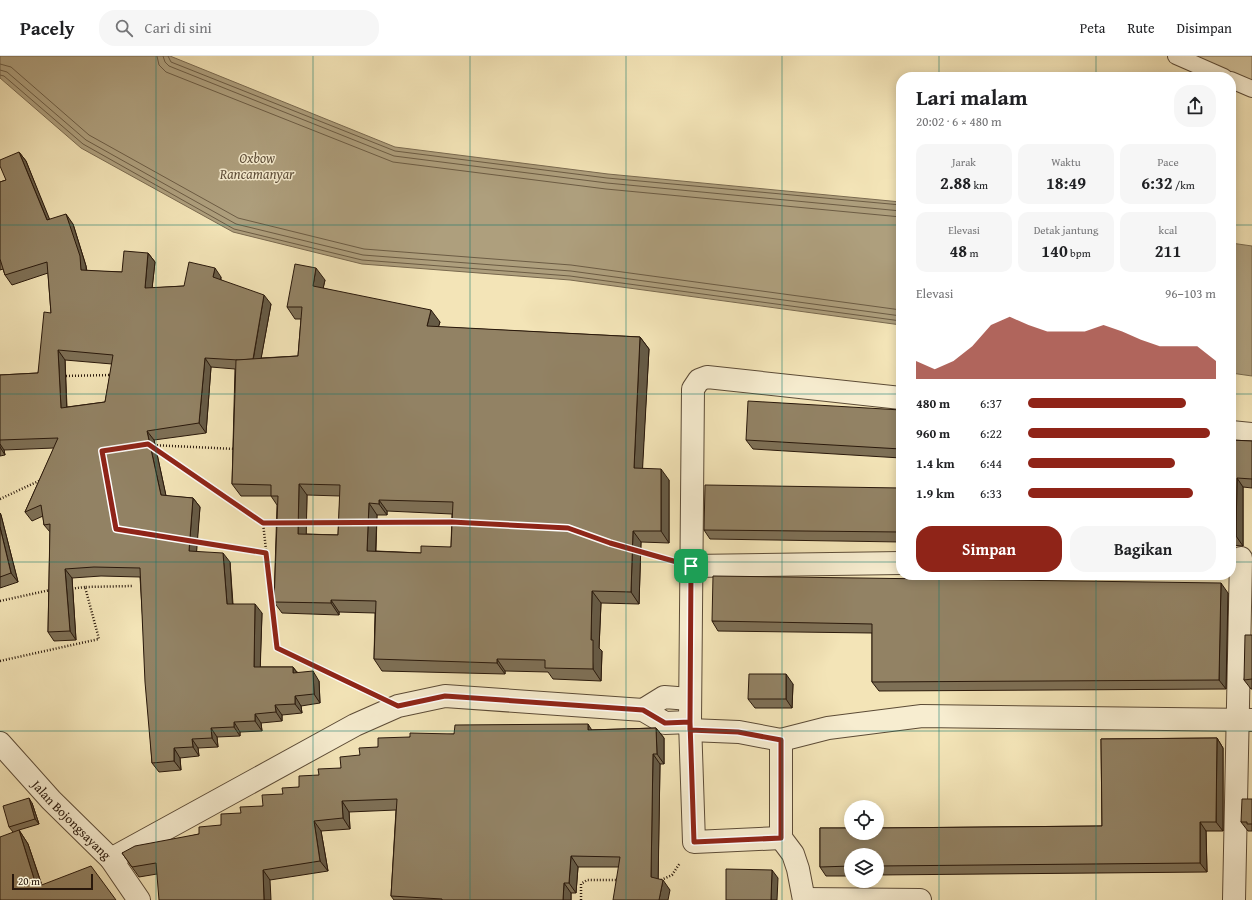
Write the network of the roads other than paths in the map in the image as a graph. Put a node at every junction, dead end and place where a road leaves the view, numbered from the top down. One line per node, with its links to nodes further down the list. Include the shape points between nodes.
1 (1176, 56): 2 (lane)
2 (1213, 72)
3 (1236, 82): 4 (lane)
4 (1252, 89)
5 (896, 397): 10 (street, via 706,377 699,380 693,388)
6 (1236, 432): 7 (street)
7 (1252, 434)
8 (1241, 558): 13 (street)
9 (896, 563): 10 (street)
10 (691, 566): 11 (street)
11 (690, 699): 12 (street, via 664,697); 14 (street)
12 (643, 710): 14 (street, via 665,723); 18 (street, via 445,696 398,706 355,725)
13 (1245, 720): 15 (street, via 922,716 828,728); 22 (street)
14 (690, 726): 15 (street); 17 (street, via 694,842)
15 (781, 740): 17 (street)
16 (0, 743): 18 (street, Jalan Bojongsayang, via 51,800)
17 (781, 838): 19 (street, via 793,854)
18 (111, 859): 20 (street, Jalan Bojongsayang)
19 (804, 899): 21 (street)
20 (138, 900)
21 (920, 900)
22 (1234, 900)

